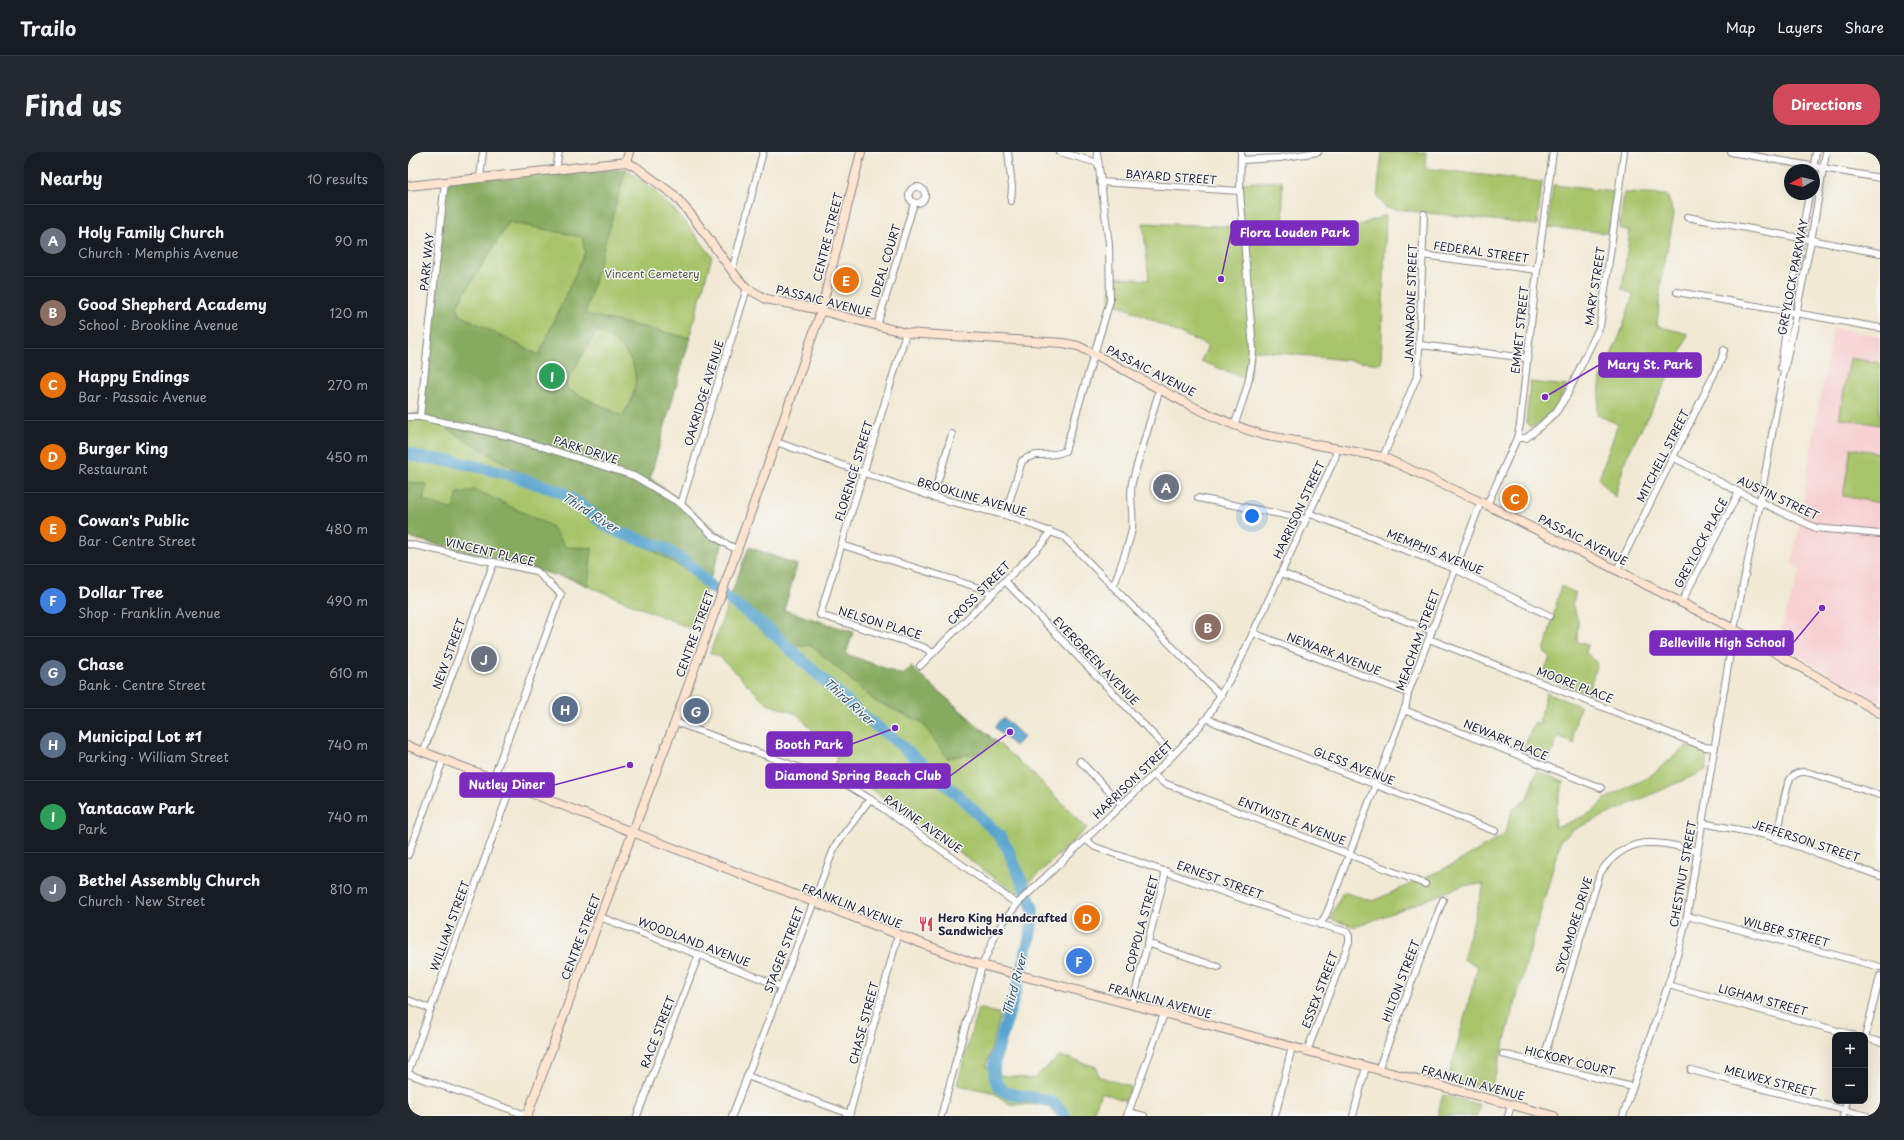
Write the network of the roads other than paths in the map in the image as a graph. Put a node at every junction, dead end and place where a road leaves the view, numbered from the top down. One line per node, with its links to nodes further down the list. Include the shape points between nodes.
1 (483, 152): 23 (street)
2 (559, 152): 22 (street)
3 (630, 152): 17 (street)
4 (763, 152): 39 (street)
5 (861, 152): 42 (street, CENTRE STREET)
6 (1008, 152): 30 (street)
7 (1060, 152): 18 (street)
8 (1097, 152): 18 (street)
9 (1241, 152): 16 (street)
10 (1318, 152): 16 (street)
11 (1553, 152): 38 (street, EMMET STREET)
12 (1624, 152): 58 (street, MARY STREET, via 1600,326 1556,412 1526,438)
13 (1731, 152): 19 (street)
14 (1816, 152): 20 (street)
15 (1826, 152): 21 (street, GREYLOCK PARKWAY)
16 (1241, 160): 28 (street)
17 (626, 162): 22 (street); 39 (street, PASSAIC AVENUE, via 674,195)
18 (1098, 162): 26 (street)
19 (1792, 164)
20 (1814, 164)
21 (1823, 168): 24 (street); 35 (street, GREYLOCK PARKWAY)
22 (556, 170): 23 (street)
23 (480, 177): 25 (street)
24 (1880, 178)
25 (445, 181): 27 (street); 55 (street, PARK WAY)
26 (1100, 182): 28 (street, BAYARD STREET); 50 (street, via 1109,244 1110,301)
27 (408, 186)
28 (1240, 191): 56 (street, via 1253,363)
29 (1808, 200): 34 (street, GREYLOCK PARKWAY)
30 (1011, 201)
31 (914, 203): 45 (street, IDEAL COURT)
32 (1424, 214): 37 (street, JANNARONE STREET)
33 (1687, 217): 34 (street)
34 (1801, 239): 35 (street); 43 (street, GREYLOCK PARKWAY)
35 (1811, 241): 36 (street); 44 (street, GREYLOCK PARKWAY)
36 (1880, 253)
37 (1422, 255): 38 (street, FEDERAL STREET); 48 (street, JANNARONE STREET)
38 (1537, 270): 51 (street, EMMET STREET)
39 (732, 271): 40 (street, PASSAIC AVENUE)
40 (747, 288): 42 (street, PASSAIC AVENUE, via 766,299); 69 (street, OAKRIDGE AVENUE)
41 (1676, 292): 43 (street)
42 (820, 311): 45 (street, PASSAIC AVENUE); 59 (street, CENTRE STREET)
43 (1788, 313): 44 (street); 53 (street, GREYLOCK PARKWAY)
44 (1797, 314): 46 (street); 53 (street, GREYLOCK PARKWAY)
45 (877, 326): 47 (street, PASSAIC AVENUE)
46 (1880, 328)
47 (906, 333): 50 (street, PASSAIC AVENUE, via 1063,343 1078,346); 63 (street, FLORENCE STREET)
48 (1420, 345): 51 (street); 61 (street, JANNARONE STREET, via 1418,374)
49 (1724, 350): 62 (street, MITCHELL STREET)
50 (1094, 354): 52 (street, PASSAIC AVENUE); 71 (street, via 1065,451 1060,454 1029,456 1022,461)
51 (1527, 358): 58 (street, EMMET STREET)
52 (1160, 388): 56 (street, PASSAIC AVENUE); 83 (street, via 1131,488 1131,534)
53 (1777, 406): 67 (street, GREYLOCK PARKWAY)
54 (408, 417): 55 (street, PARK DRIVE)
55 (420, 417): 69 (street, PARK DRIVE, via 508,436 634,476)
56 (1234, 426): 60 (street, PASSAIC AVENUE, via 1263,435)
57 (952, 434): 65 (street)
58 (1517, 438): 68 (street, EMMET STREET)
59 (776, 442): 63 (street, BROOKLINE AVENUE); 77 (street, CENTRE STREET)
60 (1337, 448): 61 (street, PASSAIC AVENUE); 70 (street, HARRISON STREET, via 1335,458)
61 (1383, 457): 68 (street, PASSAIC AVENUE)
62 (1674, 457): 64 (street, AUSTIN STREET); 80 (street, MITCHELL STREET)
63 (864, 474): 65 (street, BROOKLINE AVENUE); 76 (street, FLORENCE STREET)
64 (1739, 492): 67 (street, AUSTIN STREET); 85 (street, GREYLOCK PLACE)
65 (933, 497): 71 (street, BROOKLINE AVENUE)
66 (1198, 498): 72 (street)
67 (1760, 502): 74 (street, AUSTIN STREET, via 1816,528); 88 (street, GREYLOCK PARKWAY)
68 (1484, 503): 79 (street, MEACHAM STREET); 80 (street, PASSAIC AVENUE)
69 (681, 504): 77 (street, PARK DRIVE, via 712,535)
70 (1308, 513): 72 (street, HARRISON STREET); 79 (street, MEMPHIS AVENUE)
71 (1005, 515): 73 (street, BROOKLINE AVENUE)
72 (1306, 519): 81 (street, HARRISON STREET)
73 (1050, 532): 82 (street, CROSS STREET, via 1044,542); 83 (street, BROOKLINE AVENUE, via 1068,539)
74 (1880, 534)
75 (408, 544): 78 (street, VINCENT PLACE)
76 (842, 545): 84 (street); 86 (street, FLORENCE STREET)
77 (738, 549): 99 (street, CENTRE STREET)
78 (494, 562): 102 (street, NEW STREET); 107 (street, VINCENT PLACE, via 536,571 561,594)
79 (1456, 569): 87 (street, MEMPHIS AVENUE); 89 (street, MEACHAM STREET)
80 (1617, 570): 85 (street, PASSAIC AVENUE)
81 (1281, 573): 89 (street); 90 (street, HARRISON STREET)
82 (1005, 581): 84 (street, CROSS STREET); 103 (street, EVERGREEN AVENUE)
83 (1112, 586): 95 (street, BROOKLINE AVENUE)
84 (992, 594): 92 (street, CROSS STREET)
85 (1681, 603): 88 (street, PASSAIC AVENUE)
86 (820, 615): 92 (street, NELSON PLACE, via 923,647)
87 (1550, 616)
88 (1734, 629): 97 (street, PASSAIC AVENUE); 101 (street, CHESTNUT STREET)
89 (1432, 631): 91 (street, MEACHAM STREET)
90 (1253, 633): 94 (street, NEWARK AVENUE); 95 (street, HARRISON STREET)
91 (1429, 639): 94 (street, MEACHAM STREET); 101 (street, MOORE PLACE, via 1705,747)
92 (934, 653): 93 (street, CROSS STREET)
93 (920, 666)
94 (1408, 692): 96 (street, MEACHAM STREET)
95 (1221, 696): 98 (street, HARRISON STREET)
96 (1404, 710): 108 (street, MEACHAM STREET); 110 (street, NEWARK PLACE)
97 (1880, 713)
98 (1207, 718): 103 (street, HARRISON STREET); 108 (street, GLESS AVENUE)
99 (675, 722): 112 (street, RAVINE AVENUE, via 849,786); 116 (street, CENTRE STREET)
100 (408, 746): 102 (street, FRANKLIN AVENUE)
101 (1714, 748): 114 (street, CHESTNUT STREET)
102 (423, 752): 104 (street, FRANKLIN AVENUE)
103 (1173, 755): 106 (street, HARRISON STREET)
104 (443, 760): 107 (street, FRANKLIN AVENUE); 121 (street)
105 (1080, 761): 113 (street)
106 (1153, 775): 113 (street, HARRISON STREET); 120 (street, ENTWISTLE AVENUE, via 1164,783)
107 (493, 779): 109 (street, FRANKLIN AVENUE)
108 (1375, 785): 115 (street, GLESS AVENUE); 120 (street, MEACHAM STREET)
109 (511, 786): 116 (street, FRANKLIN AVENUE); 143 (street, WILLIAM STREET)
110 (1600, 788)
111 (1880, 795): 118 (street, via 1800,772 1794,775 1788,784)
112 (870, 799): 126 (street, STAGER STREET, via 835,846); 127 (street, RAVINE AVENUE)
113 (1121, 804): 117 (street, HARRISON STREET)
114 (1702, 823): 118 (street, JEFFERSON STREET); 119 (street, CHESTNUT STREET)
115 (1495, 831)
116 (633, 833): 126 (street, FRANKLIN AVENUE); 129 (street, CENTRE STREET)
117 (1085, 839): 122 (street, ERNEST STREET, via 1095,847); 127 (street, HARRISON STREET)
118 (1777, 839): 123 (street, JEFFERSON STREET)
119 (1698, 851): 128 (street, CHESTNUT STREET); 152 (street, SYCAMORE DRIVE, via 1663,843 1643,843 1624,850 1604,867 1600,873)
120 (1348, 853): 124 (street, ENTWISTLE AVENUE); 130 (street, MEACHAM STREET)
121 (408, 856)
122 (1166, 871): 130 (street, ERNEST STREET); 133 (street, COPPOLA STREET)
123 (1880, 876)
124 (1425, 884)
125 (1443, 900): 154 (street, HILTON STREET)
126 (812, 902): 131 (street, FRANKLIN AVENUE); 140 (street, STAGER STREET)
127 (1018, 903): 135 (street, HARRISON STREET, via 997,931)
128 (1687, 916): 137 (street, WILBER STREET); 139 (street, CHESTNUT STREET)
129 (600, 917): 134 (street, WOODLAND AVENUE); 163 (street, CENTRE STREET)
130 (1320, 924): 132 (street, ERNEST STREET, via 1347,932)
131 (898, 935): 135 (street, FRANKLIN AVENUE); 162 (street, CHASE STREET)
132 (1349, 936): 150 (street, ESSEX STREET, via 1349,942)
133 (1147, 943): 136 (street); 142 (street, COPPOLA STREET)
134 (699, 954): 140 (street, WOODLAND AVENUE); 164 (street, RACE STREET)
135 (982, 966): 142 (street, FRANKLIN AVENUE); 166 (street, HARRISON STREET)
136 (1218, 967)
137 (1880, 967)
138 (1880, 976): 146 (street)
139 (1668, 985): 145 (street, LIGHAM STREET); 158 (street, CHESTNUT STREET)
140 (780, 986): 157 (street, STAGER STREET)
141 (408, 1000): 143 (street)
142 (1132, 1005): 144 (street, FRANKLIN AVENUE)
143 (431, 1009): 156 (street, WILLIAM STREET)
144 (1164, 1014): 149 (street, FRANKLIN AVENUE); 161 (street)
145 (1842, 1032)
146 (1866, 1032)
147 (1868, 1039): 148 (street)
148 (1880, 1042)
149 (1292, 1047): 150 (street, FRANKLIN AVENUE); 168 (street)
150 (1307, 1051): 153 (street, FRANKLIN AVENUE)
151 (1503, 1054): 152 (street, HICKORY COURT)
152 (1542, 1064): 158 (street, HICKORY COURT)
153 (1366, 1067): 154 (street, FRANKLIN AVENUE); 169 (street)
154 (1378, 1070): 159 (street, FRANKLIN AVENUE)
155 (1691, 1070): 160 (street, MELWEX STREET)
156 (408, 1073): 163 (street)
157 (747, 1076): 162 (street); 165 (street, STAGER STREET)
158 (1632, 1087): 172 (street, CHESTNUT STREET)
159 (1511, 1104): 170 (street); 171 (street, FRANKLIN AVENUE)
160 (1844, 1113): 173 (street, MELWEX STREET)
161 (1127, 1114): 167 (street)
162 (850, 1115)
163 (528, 1116)
164 (637, 1116)
165 (732, 1116)
166 (941, 1116)
167 (1144, 1116)
168 (1274, 1116)
169 (1353, 1116)
170 (1508, 1116)
171 (1554, 1116)
172 (1623, 1116)
173 (1867, 1116)

